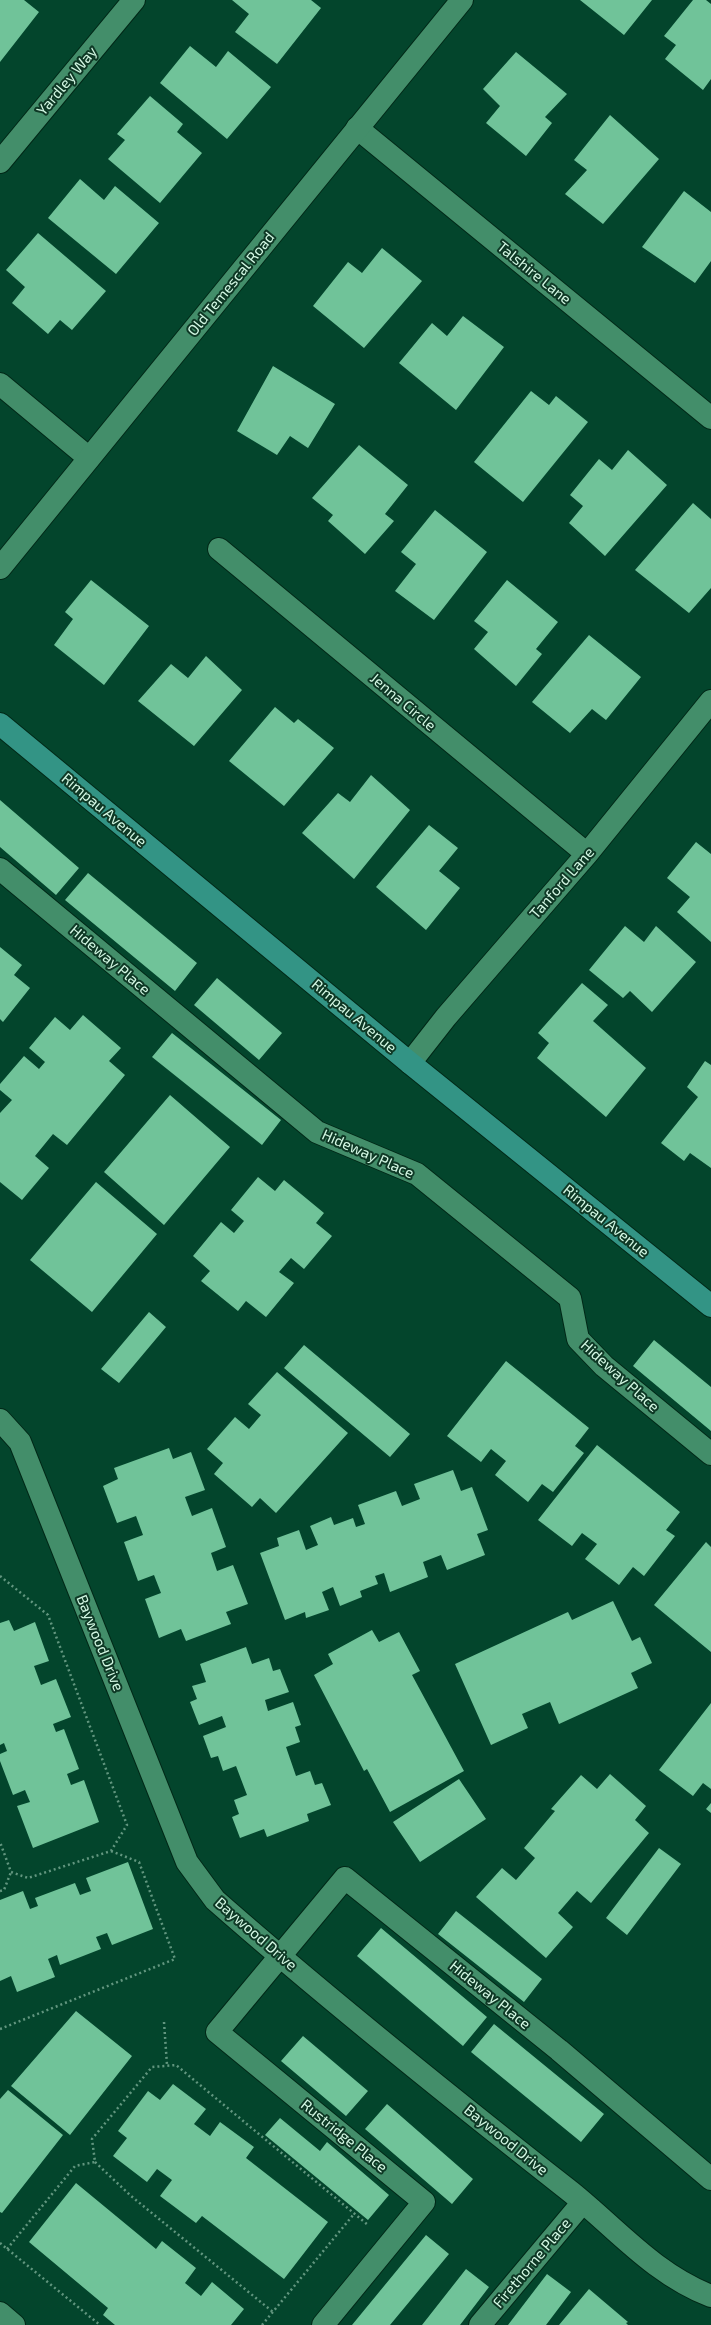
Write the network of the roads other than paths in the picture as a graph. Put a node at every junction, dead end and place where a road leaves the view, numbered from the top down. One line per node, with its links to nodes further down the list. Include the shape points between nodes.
1 (134, 0): 4 (street, Yardley Way)
2 (462, 0): 3 (street, Old Temescal Road)
3 (357, 128): 6 (street, Talshire Lane); 7 (street, Old Temescal Road)
4 (0, 162)
5 (0, 384): 7 (street)
6 (711, 418)
7 (89, 458): 9 (street, Old Temescal Road)
8 (219, 549): 12 (street, Jenna Circle)
9 (0, 568)
10 (711, 701): 12 (street, Tanford Lane)
11 (0, 724): 14 (main road, Rimpau Avenue)
12 (587, 854): 14 (street, Tanford Lane, via 446,1017)
13 (0, 868): 17 (street, Hideway Place, via 317,1132 417,1174 570,1298 578,1339 604,1366)
14 (410, 1063): 15 (main road, Rimpau Avenue)
15 (711, 1306)
16 (0, 1420): 18 (street, Baywood Drive, via 20,1442 187,1862 215,1900)
17 (711, 1454)
18 (280, 1956): 19 (street, Hideway Place, via 345,1878 559,2050); 20 (street, Baywood Drive); 24 (street, Rustridge Place, via 217,2032 424,2202)
19 (711, 2179)
20 (583, 2202): 21 (street, Baywood Drive, via 659,2269); 25 (street, Firethorne Place)
21 (711, 2296)
22 (0, 2313): 23 (street)
23 (14, 2325)
24 (323, 2325)
25 (480, 2325)

